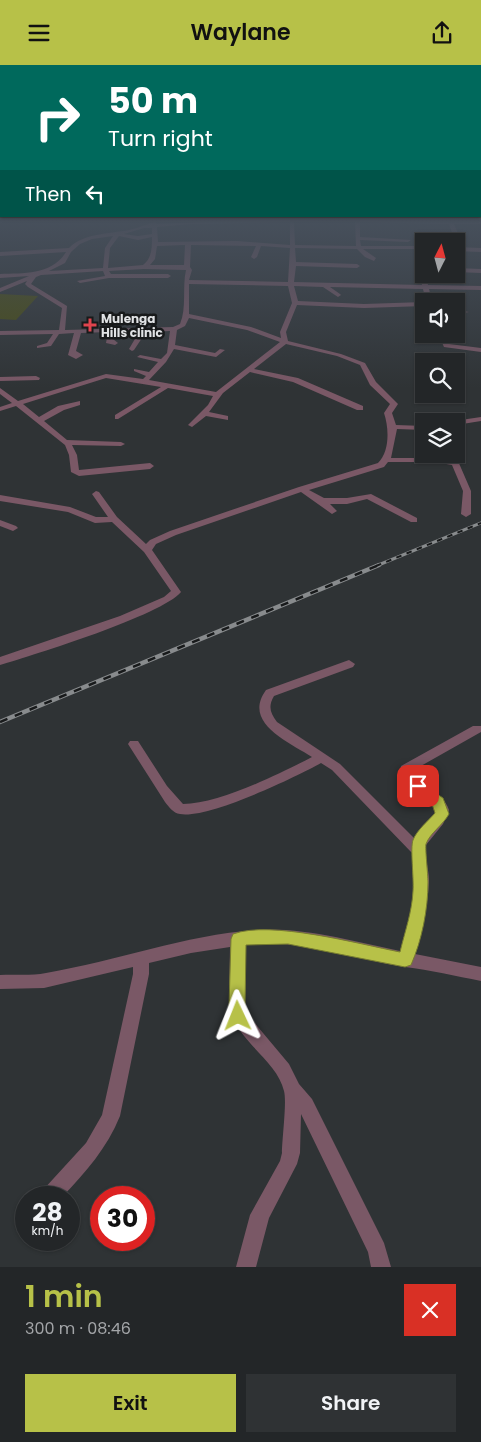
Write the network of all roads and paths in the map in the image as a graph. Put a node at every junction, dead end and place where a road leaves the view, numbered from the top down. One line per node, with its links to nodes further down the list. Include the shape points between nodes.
1 (93, 276): 7 (street)
2 (159, 276): 6 (street)
3 (187, 276): 8 (street)
4 (292, 276): 9 (street)
5 (33, 277): 13 (street); 23 (street, via 30,286 66,307)
6 (168, 277)
7 (80, 281)
8 (186, 282): 9 (street); 18 (street)
9 (291, 284): 10 (street); 16 (street)
10 (323, 284): 11 (street); 15 (street)
11 (426, 285): 12 (street); 14 (street)
12 (481, 288)
13 (0, 290)
14 (427, 293)
15 (338, 295)
16 (295, 303): 17 (street); 26 (street, via 284,329)
17 (415, 304)
18 (186, 315): 19 (street, via 183,325); 26 (street, via 249,328)
19 (174, 329): 22 (street); 29 (street)
20 (78, 331): 21 (street); 23 (street); 33 (street)
21 (111, 331): 22 (street); 25 (street)
22 (143, 331): 30 (street)
23 (59, 332): 24 (street); 28 (street, via 49,345)
24 (0, 333)
25 (110, 340)
26 (285, 342): 37 (street); 58 (street, via 363,363 373,383 394,404 388,413)
27 (444, 343): 32 (street, via 446,347)
28 (38, 347)
29 (172, 347): 31 (street, via 216,355); 35 (street)
30 (132, 349)
31 (222, 350)
32 (481, 350)
33 (72, 352)
34 (140, 357): 35 (street)
35 (164, 361): 39 (street)
36 (136, 370): 39 (street)
37 (249, 371): 42 (street); 46 (street)
38 (305, 373): 42 (street)
39 (151, 375): 43 (street)
40 (36, 378): 41 (street)
41 (0, 379)
42 (290, 379): 49 (street, via 342,396)
43 (145, 381): 44 (street); 48 (street, via 98,378)
44 (166, 385): 46 (street); 52 (street)
45 (0, 390): 48 (street)
46 (218, 395): 51 (street)
47 (77, 403): 55 (street)
48 (17, 404): 50 (street); 55 (street)
49 (360, 408)
50 (0, 409)
51 (204, 413): 53 (street); 57 (street)
52 (118, 417)
53 (225, 418)
54 (481, 419): 56 (street)
55 (38, 421): 60 (street)
56 (465, 422)
57 (192, 425)
58 (393, 427): 59 (street); 62 (street)
59 (415, 428)
60 (66, 442): 61 (street); 63 (street, via 73,455 74,472)
61 (120, 444)
62 (386, 460): 64 (street, via 381,465); 69 (street, via 455,463 467,491)
63 (150, 467)
64 (302, 489): 67 (street); 74 (street, via 157,539)
65 (96, 494): 70 (street)
66 (0, 498): 70 (street, via 70,510 95,519)
67 (322, 501): 68 (street); 71 (street, via 347,501 368,496)
68 (332, 511)
69 (466, 514)
70 (114, 519): 74 (street)
71 (414, 520)
72 (0, 523): 73 (street)
73 (13, 528)
74 (147, 550): 75 (street, via 174,588 174,596 135,615)
75 (0, 661)
76 (349, 664): 79 (street, via 270,693 264,699 265,716 273,725)
77 (477, 729): 80 (street, via 406,769 410,780 438,801 442,809 441,817 419,842)
78 (134, 744): 79 (street, via 168,797 180,809 200,807 259,786)
79 (323, 757): 80 (street)
80 (418, 851): 83 (street, via 421,860 418,912)
81 (238, 939): 82 (street); 83 (street, via 288,938); 86 (street, via 238,1016 278,1064)
82 (141, 959): 85 (street, via 44,981); 87 (street, via 141,974 111,1116 102,1136)
83 (405, 960): 84 (street)
84 (481, 973)
85 (0, 982)
86 (293, 1090): 88 (street, via 288,1164 260,1215); 89 (street, via 316,1124 377,1250)
87 (60, 1186)
88 (246, 1267)
89 (381, 1267)

